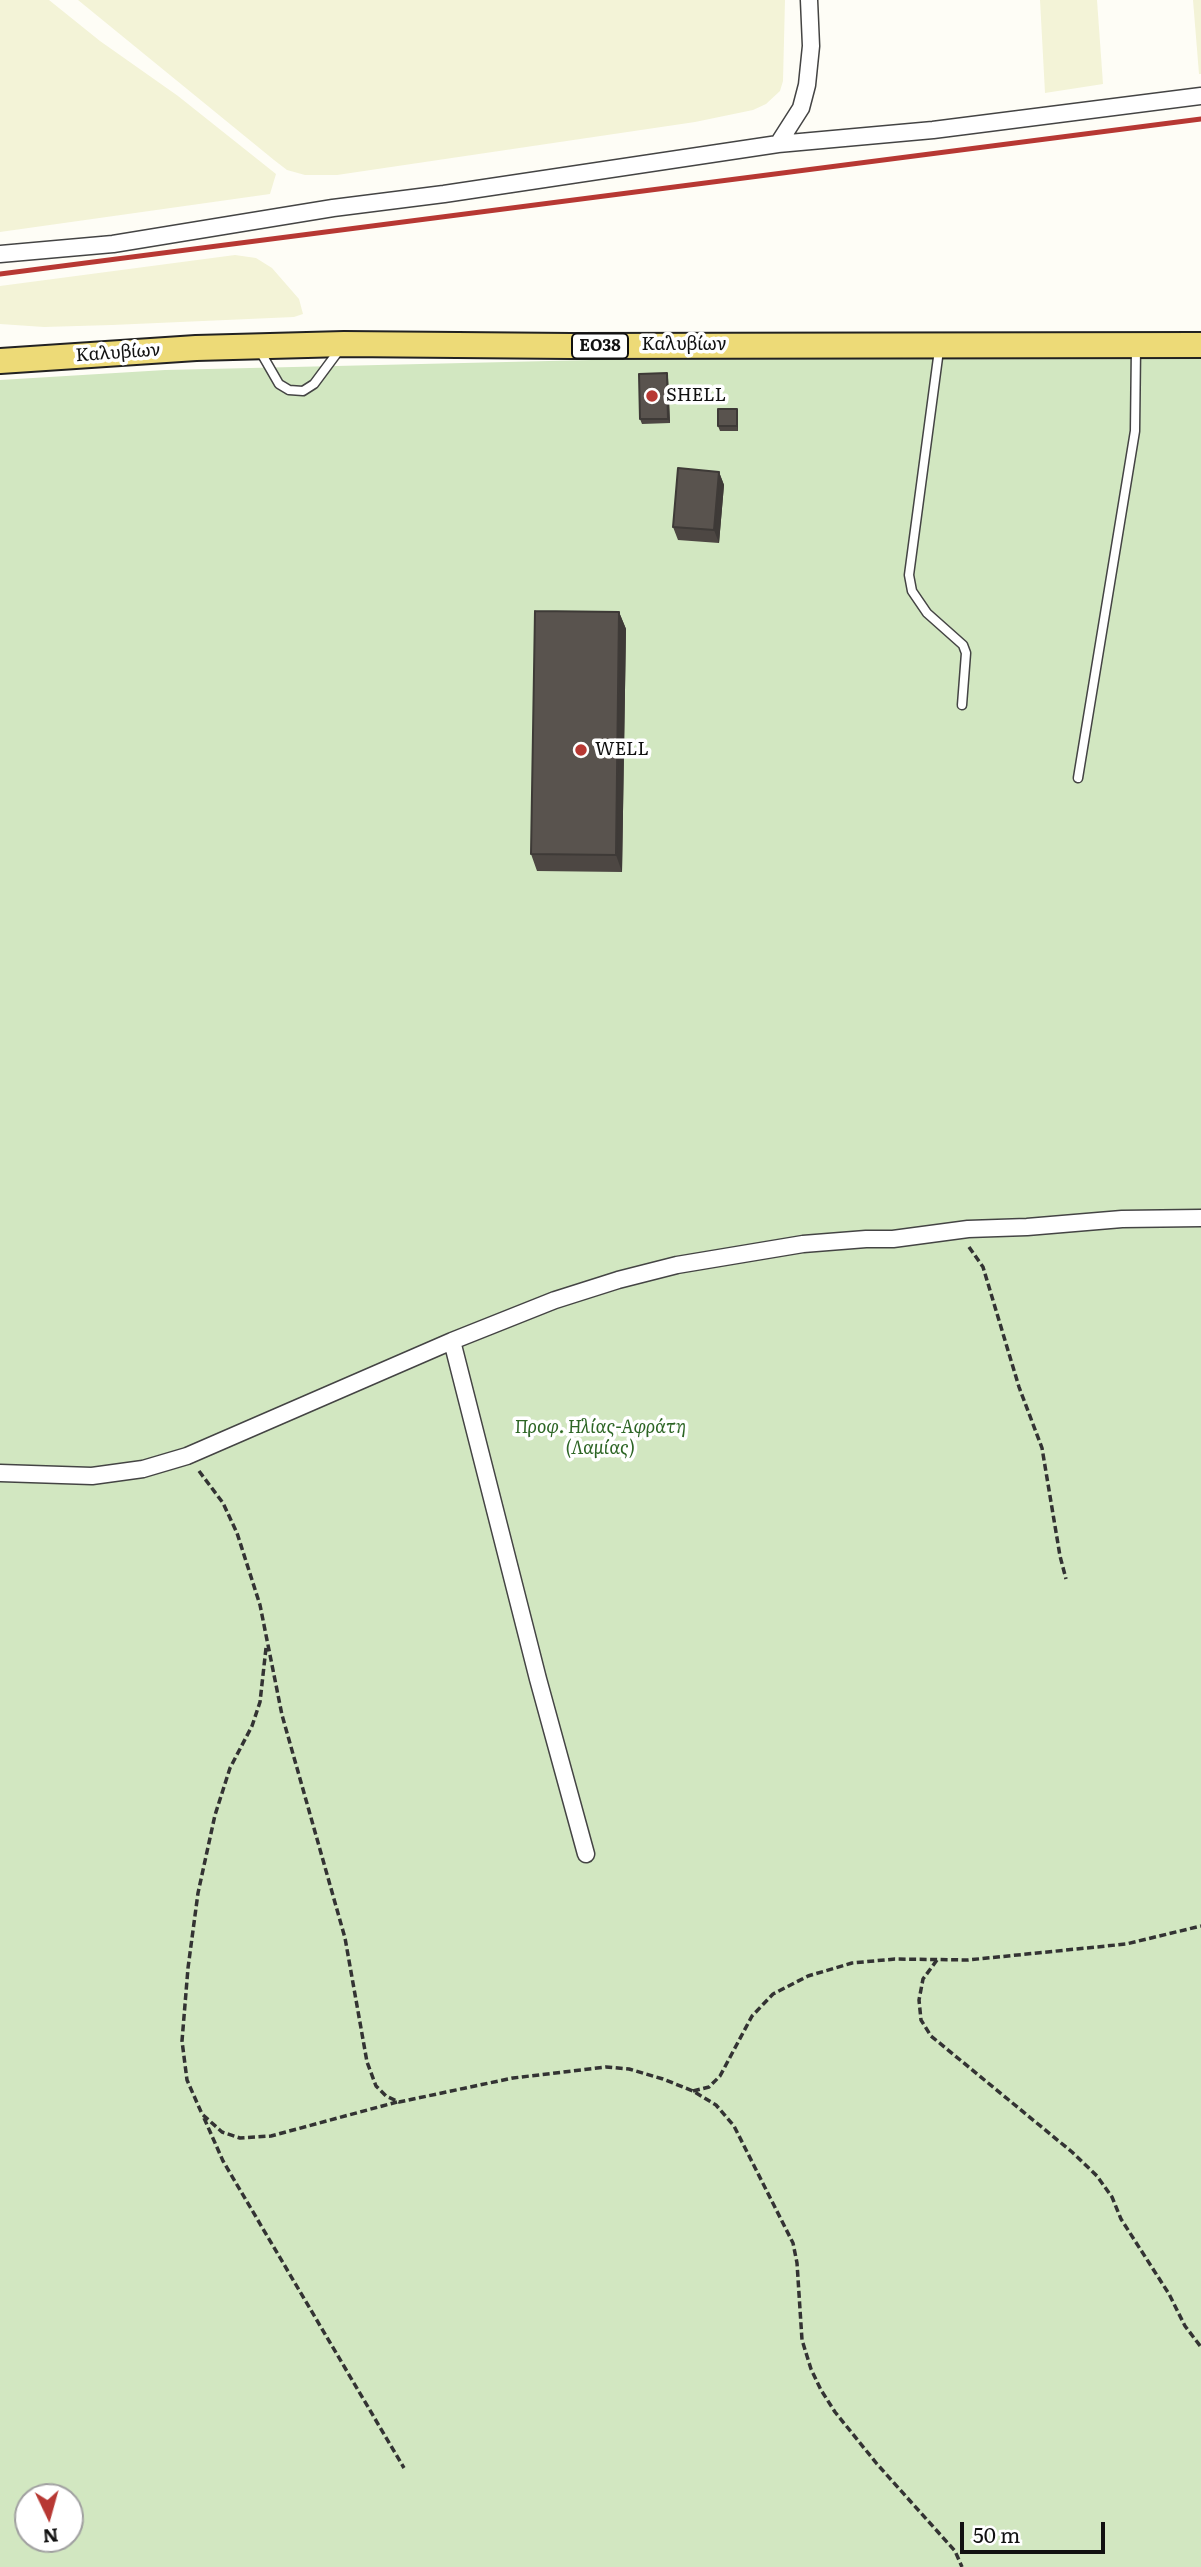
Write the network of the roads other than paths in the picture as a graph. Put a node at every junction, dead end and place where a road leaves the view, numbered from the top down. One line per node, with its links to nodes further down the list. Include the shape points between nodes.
1 (809, 0): 3 (street, via 807,85 801,108)
2 (1201, 96): 3 (street, via 933,130)
3 (778, 144): 4 (street, via 113,244)
4 (0, 254)
5 (344, 344): 6 (main road, Καλυβίων / ΕΟ38); 7 (main road, Καλυβίων / ΕΟ38); 7 (lane, via 314,384 303,391 279,384)
6 (939, 344): 9 (main road, Καλυβίων / ΕΟ38); 11 (lane, via 909,575 912,591 927,612 963,645)
7 (257, 345): 10 (main road, Καλυβίων / ΕΟ38)
8 (1201, 345): 9 (main road, Καλυβίων / ΕΟ38)
9 (1135, 346): 12 (lane, via 1135,431)
10 (0, 361)
11 (962, 705)
12 (1077, 778)
13 (1201, 1218): 14 (street, via 1122,1219 803,1244 618,1280)
14 (452, 1341): 15 (street, via 187,1456 143,1469 92,1476); 16 (street)
15 (0, 1473)
16 (586, 1854)

